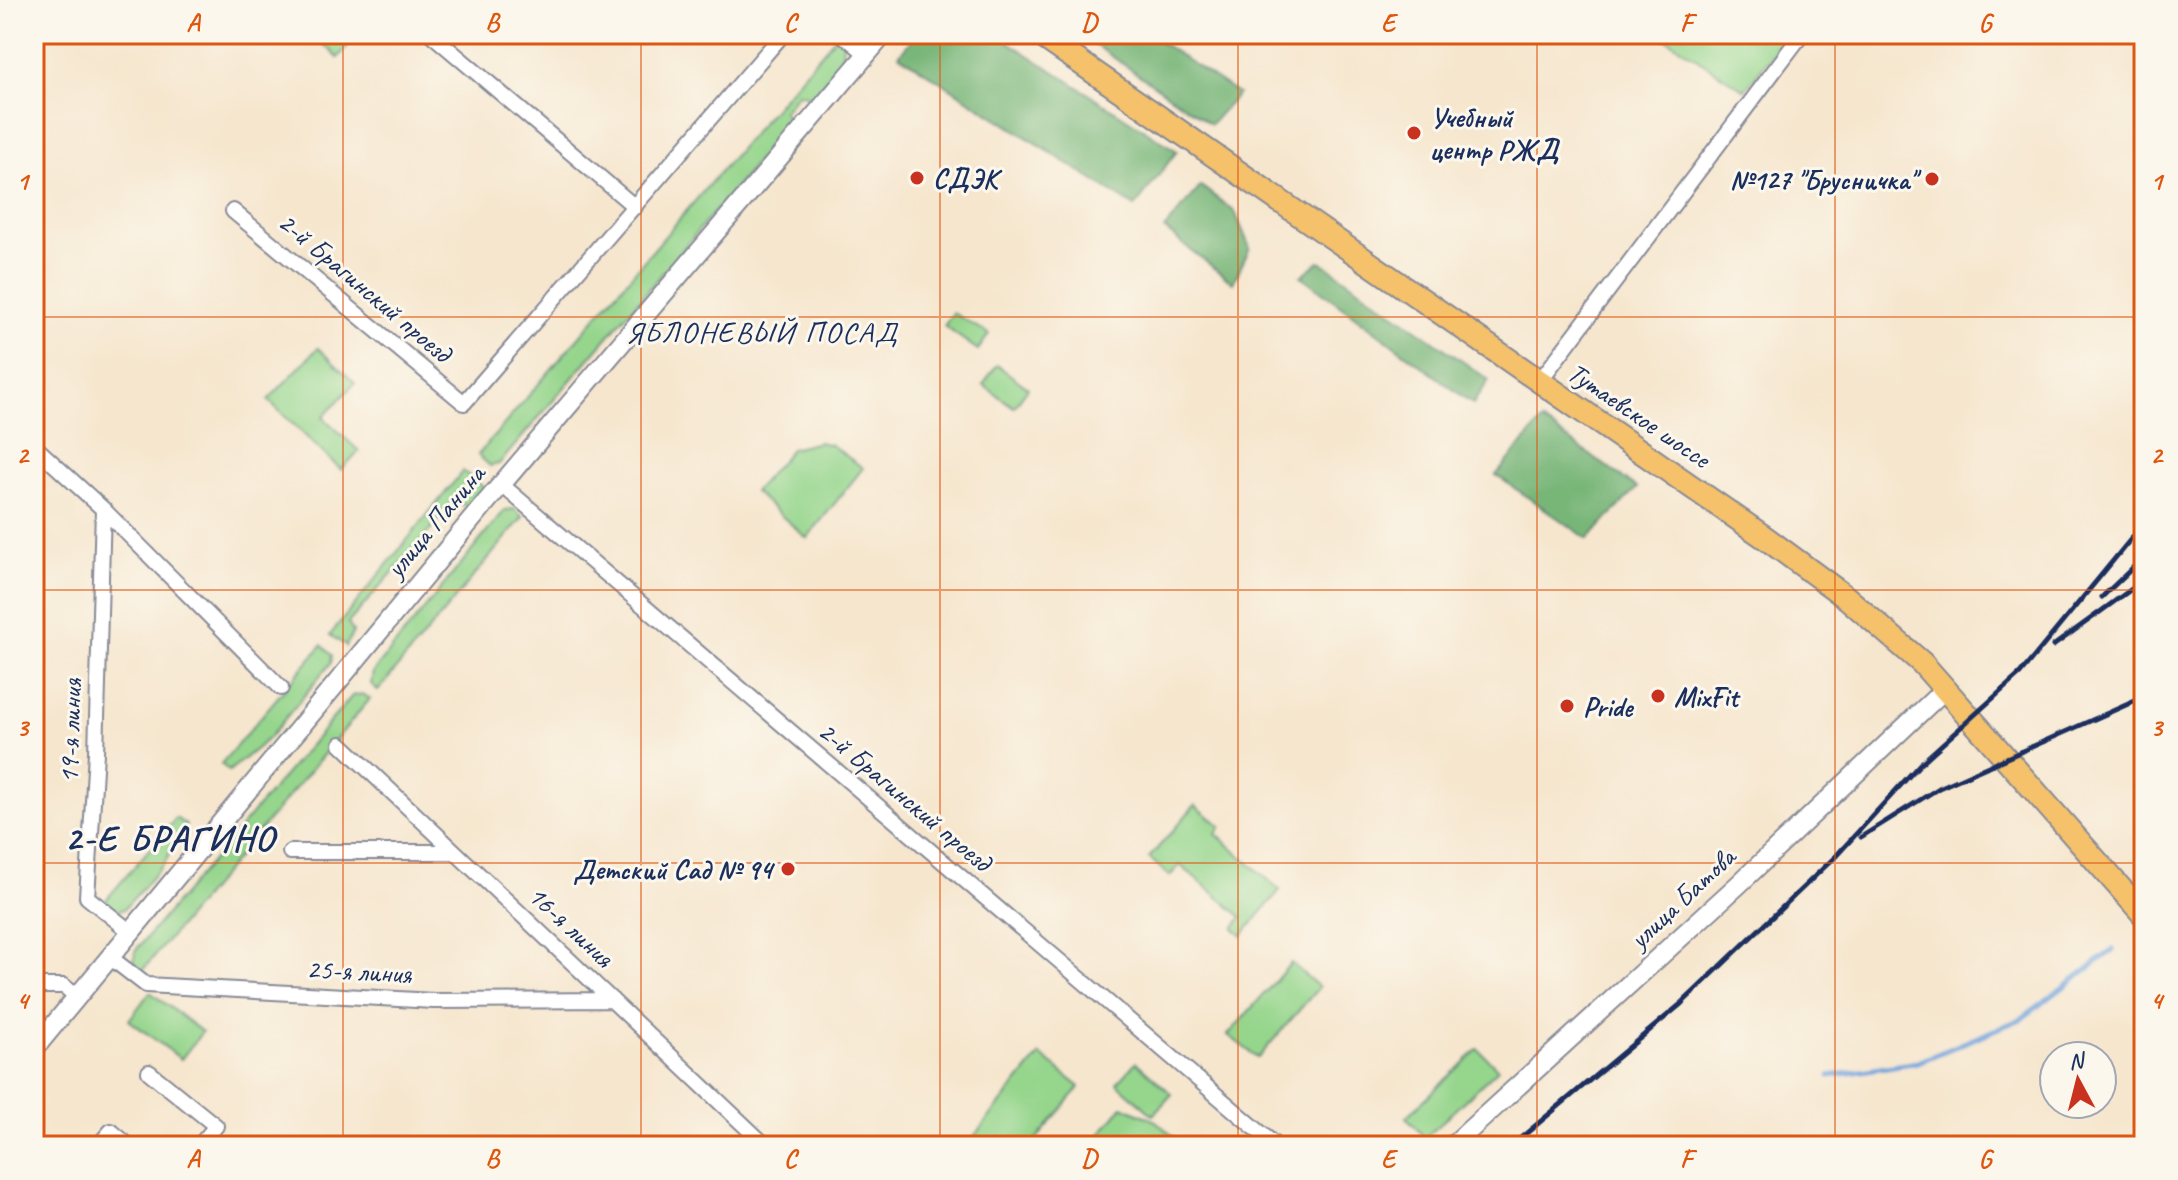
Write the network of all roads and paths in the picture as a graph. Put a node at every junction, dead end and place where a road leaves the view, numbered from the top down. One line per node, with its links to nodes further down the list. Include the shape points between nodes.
1 (431, 34): 8 (street)
2 (783, 34): 8 (street)
3 (842, 34): 7 (street)
4 (884, 34): 7 (street, улица Панина)
5 (1039, 34): 10 (main road, Тутаевское шоссе)
6 (1802, 34): 10 (street)
7 (867, 54): 12 (street, улица Панина)
8 (635, 207): 9 (street, 2-й Брагинский проезд, via 464,403)
9 (233, 211)
10 (1539, 382): 15 (main road, Тутаевское шоссе, via 1827,583)
11 (34, 446): 13 (street)
12 (502, 485): 20 (street, улица Панина); 31 (street, 2-й Брагинский проезд)
13 (103, 509): 14 (street); 20 (street, 19-я линия, via 87,897)
14 (281, 688)
15 (1946, 688): 19 (main road, Тутаевское шоссе); 32 (street, улица Батова)
16 (341, 744): 18 (street, 16-я линия)
17 (290, 852): 18 (street)
18 (452, 852): 24 (street, 16-я линия)
19 (2144, 915)
20 (132, 933): 21 (street, улица Панина)
21 (111, 958): 23 (street, улица Панина); 24 (street, 25-я линия, via 146,985 434,1001)
22 (34, 986): 23 (street, via 64,986)
23 (78, 998): 25 (street, улица Панина)
24 (612, 1000): 30 (street, 16-я линия)
25 (34, 1049)
26 (149, 1072): 29 (street, via 216,1126)
27 (98, 1146): 28 (street, via 111,1131)
28 (129, 1146)
29 (199, 1146)
30 (766, 1146)
31 (1276, 1146)
32 (1452, 1146)

